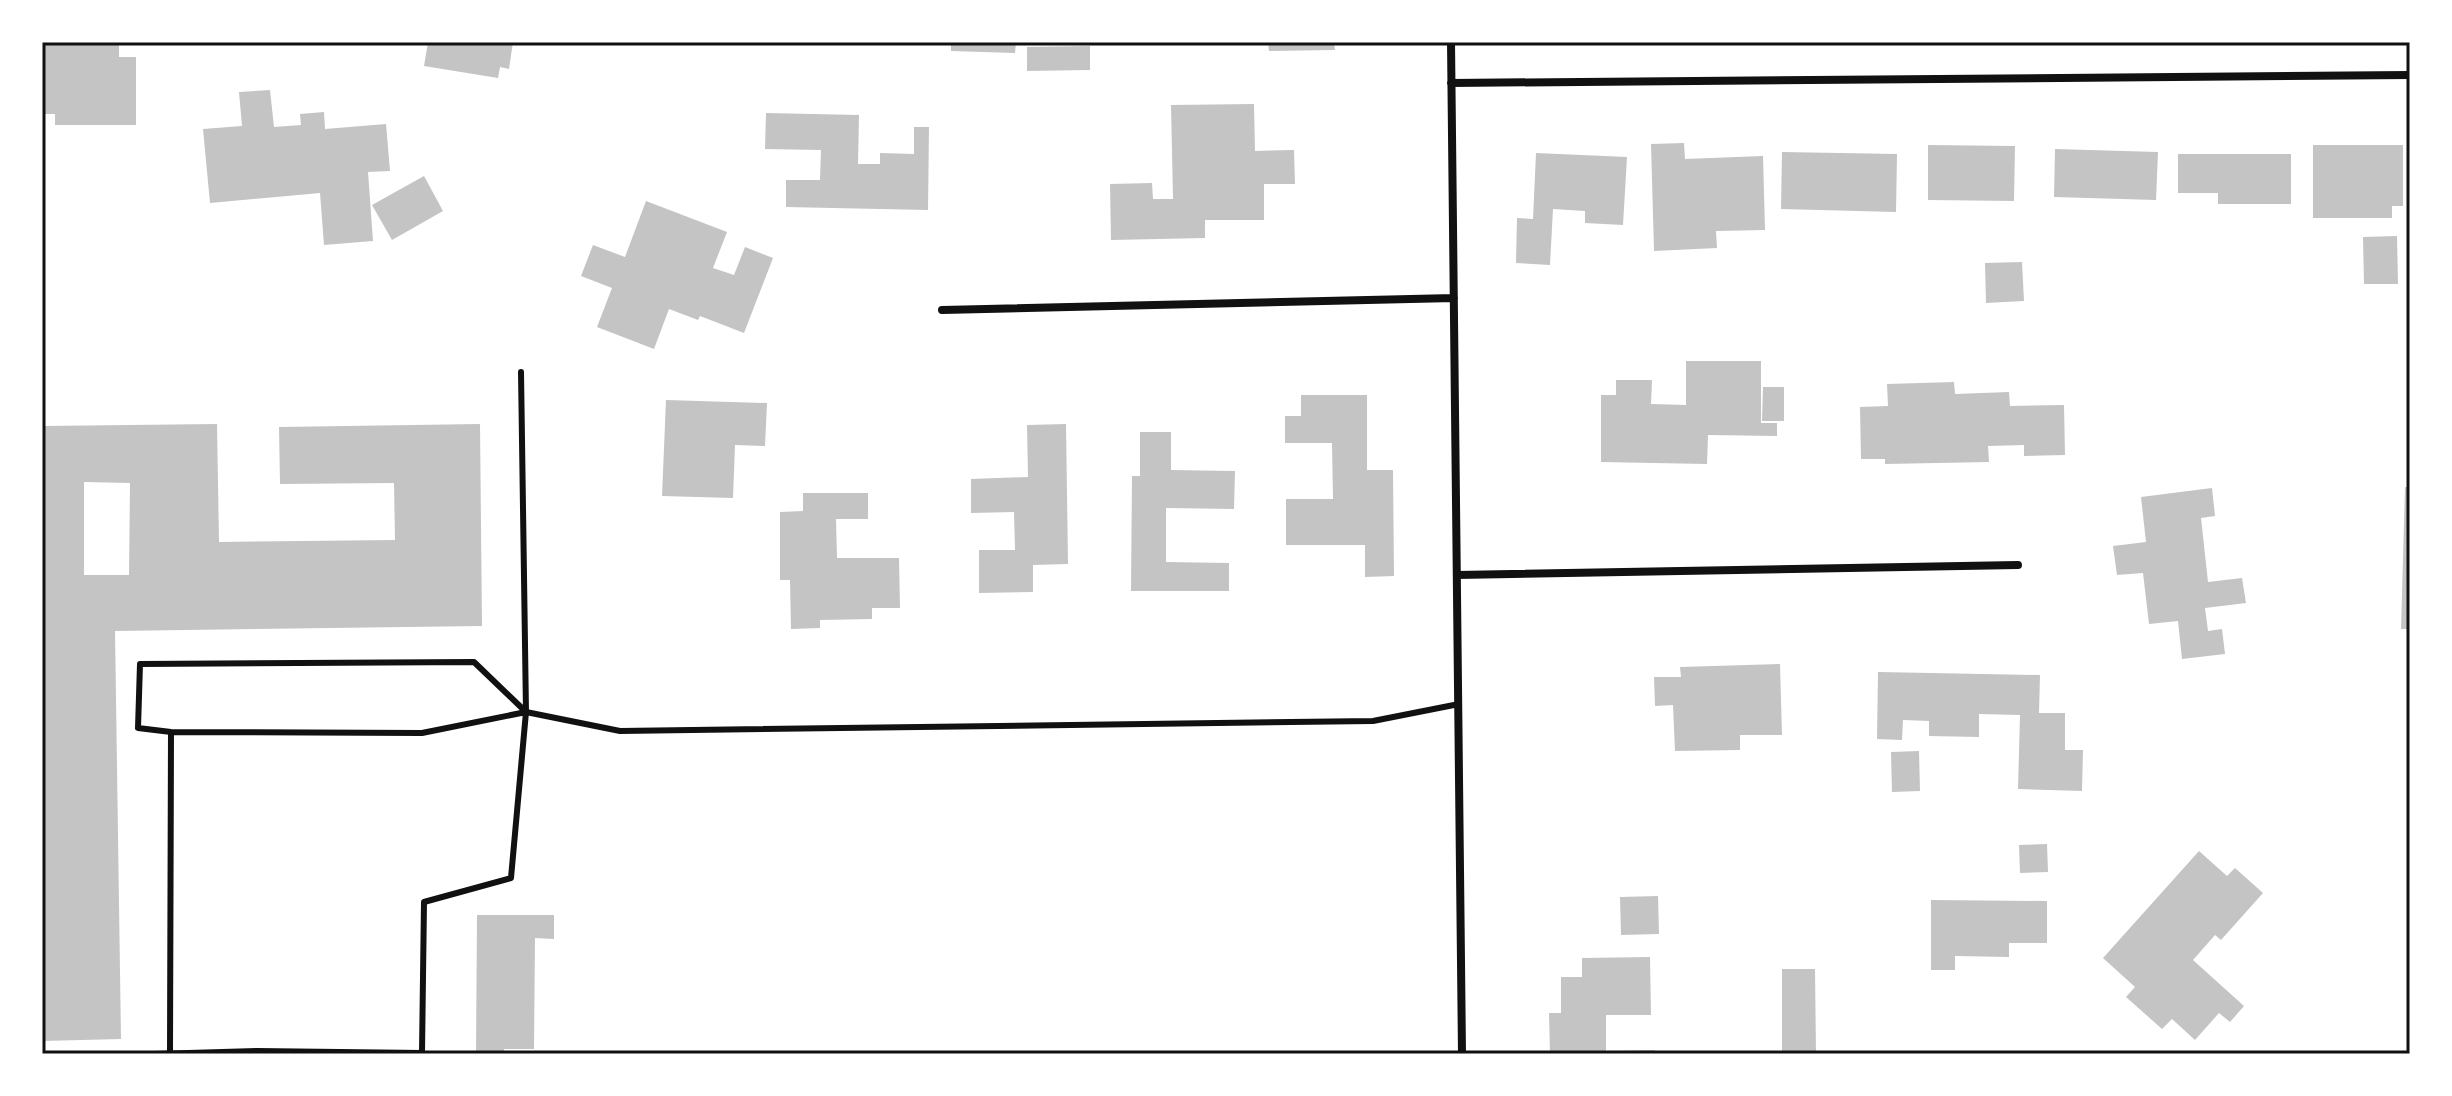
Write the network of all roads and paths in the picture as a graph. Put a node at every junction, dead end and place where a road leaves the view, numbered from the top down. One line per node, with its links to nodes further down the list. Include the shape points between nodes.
1 (1451, 42): 3 (street)
2 (2410, 75): 3 (street)
3 (1451, 83): 4 (street)
4 (1454, 298): 5 (street); 8 (street)
5 (942, 310)
6 (521, 372): 10 (lane)
7 (2018, 565): 8 (street)
8 (1457, 575): 9 (street)
9 (1459, 704): 10 (lane, via 1373,721 620,731); 14 (street)
10 (526, 712): 11 (lane, via 422,733); 11 (lane, via 474,662 140,664 138,728); 12 (lane, via 511,878 424,902 422,1053)
11 (171, 732): 12 (lane)
12 (170, 1053): 13 (lane)
13 (154, 1054)
14 (1462, 1054)

